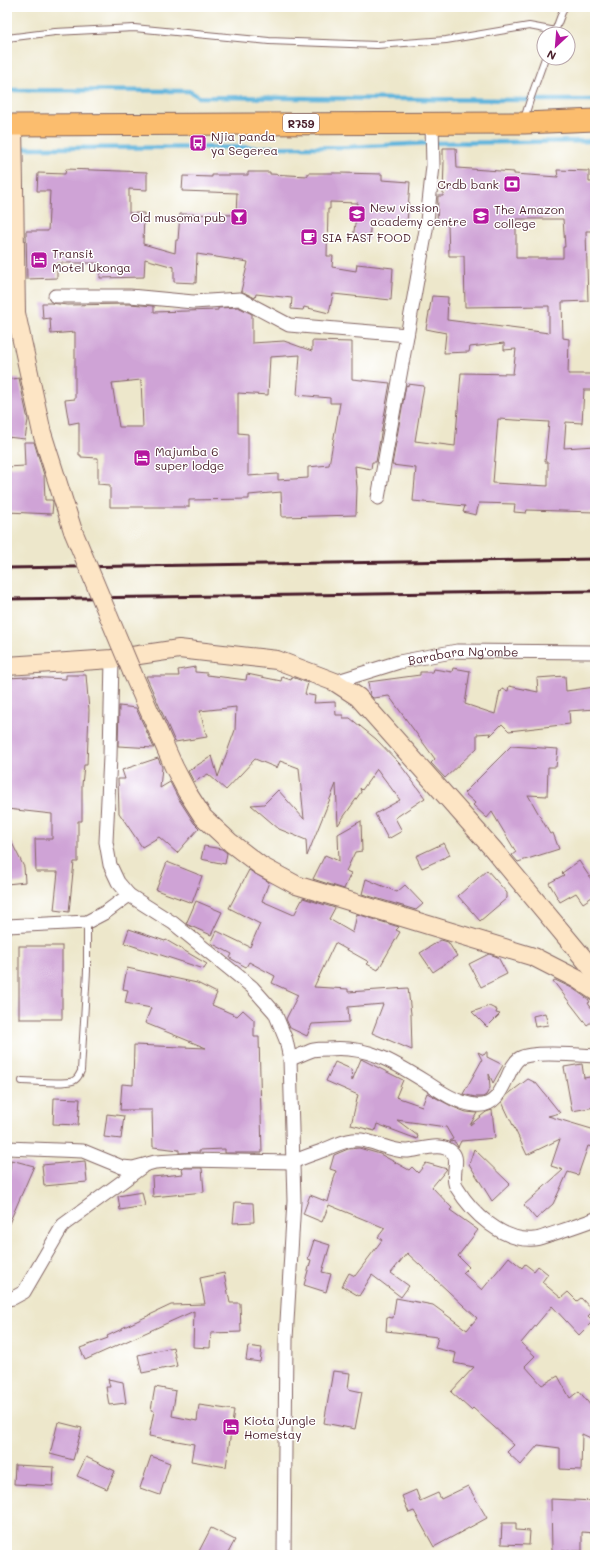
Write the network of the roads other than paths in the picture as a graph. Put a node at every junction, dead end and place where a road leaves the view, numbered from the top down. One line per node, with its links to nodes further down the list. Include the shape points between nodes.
1 (564, 7): 2 (lane)
2 (557, 26)
3 (536, 28): 4 (lane, via 529,26 446,40 377,45 269,41 134,28 55,32)
4 (7, 38)
5 (542, 66): 8 (lane)
6 (595, 120): 8 (main road, R759)
7 (432, 123): 8 (main road, R759); 9 (main road, R759); 11 (street, via 433,166 426,230)
8 (524, 123)
9 (10, 125): 21 (main road, bridge, via 16,313 42,432 73,531 174,767 203,817 261,866 296,885 534,957)
10 (55, 296): 11 (street, via 130,296 193,302 240,299 289,325)
11 (407, 335): 12 (street)
12 (378, 498)
13 (595, 652): 16 (street, Barabara Ng'ombe, via 457,651 398,662)
14 (112, 659): 15 (main road); 16 (main road, via 179,649 277,660); 17 (street, via 106,842 110,865 118,882)
15 (7, 666)
16 (335, 682): 20 (main road, via 358,697 384,726 493,849)
17 (129, 895): 18 (street); 23 (street, via 173,923 252,987 275,1013 286,1040)
18 (87, 922): 19 (street); 24 (lane, via 81,1071 74,1080 64,1082)
19 (7, 926)
20 (595, 972)
21 (595, 991)
22 (595, 1056): 23 (street, via 520,1057 502,1089 484,1105 453,1098 395,1064 357,1049 314,1050)
23 (290, 1059): 26 (street)
24 (22, 1081)
25 (7, 1148): 27 (street, via 83,1151 122,1167)
26 (293, 1162): 27 (street, via 188,1160 155,1162); 28 (street, via 353,1140 362,1140 392,1150 443,1148 455,1158 454,1180 457,1188 490,1226 501,1232 534,1239); 30 (street, via 294,1201 286,1340)
27 (142, 1166): 29 (street, via 63,1225 24,1292)
28 (595, 1219)
29 (7, 1299)
30 (282, 1553)

